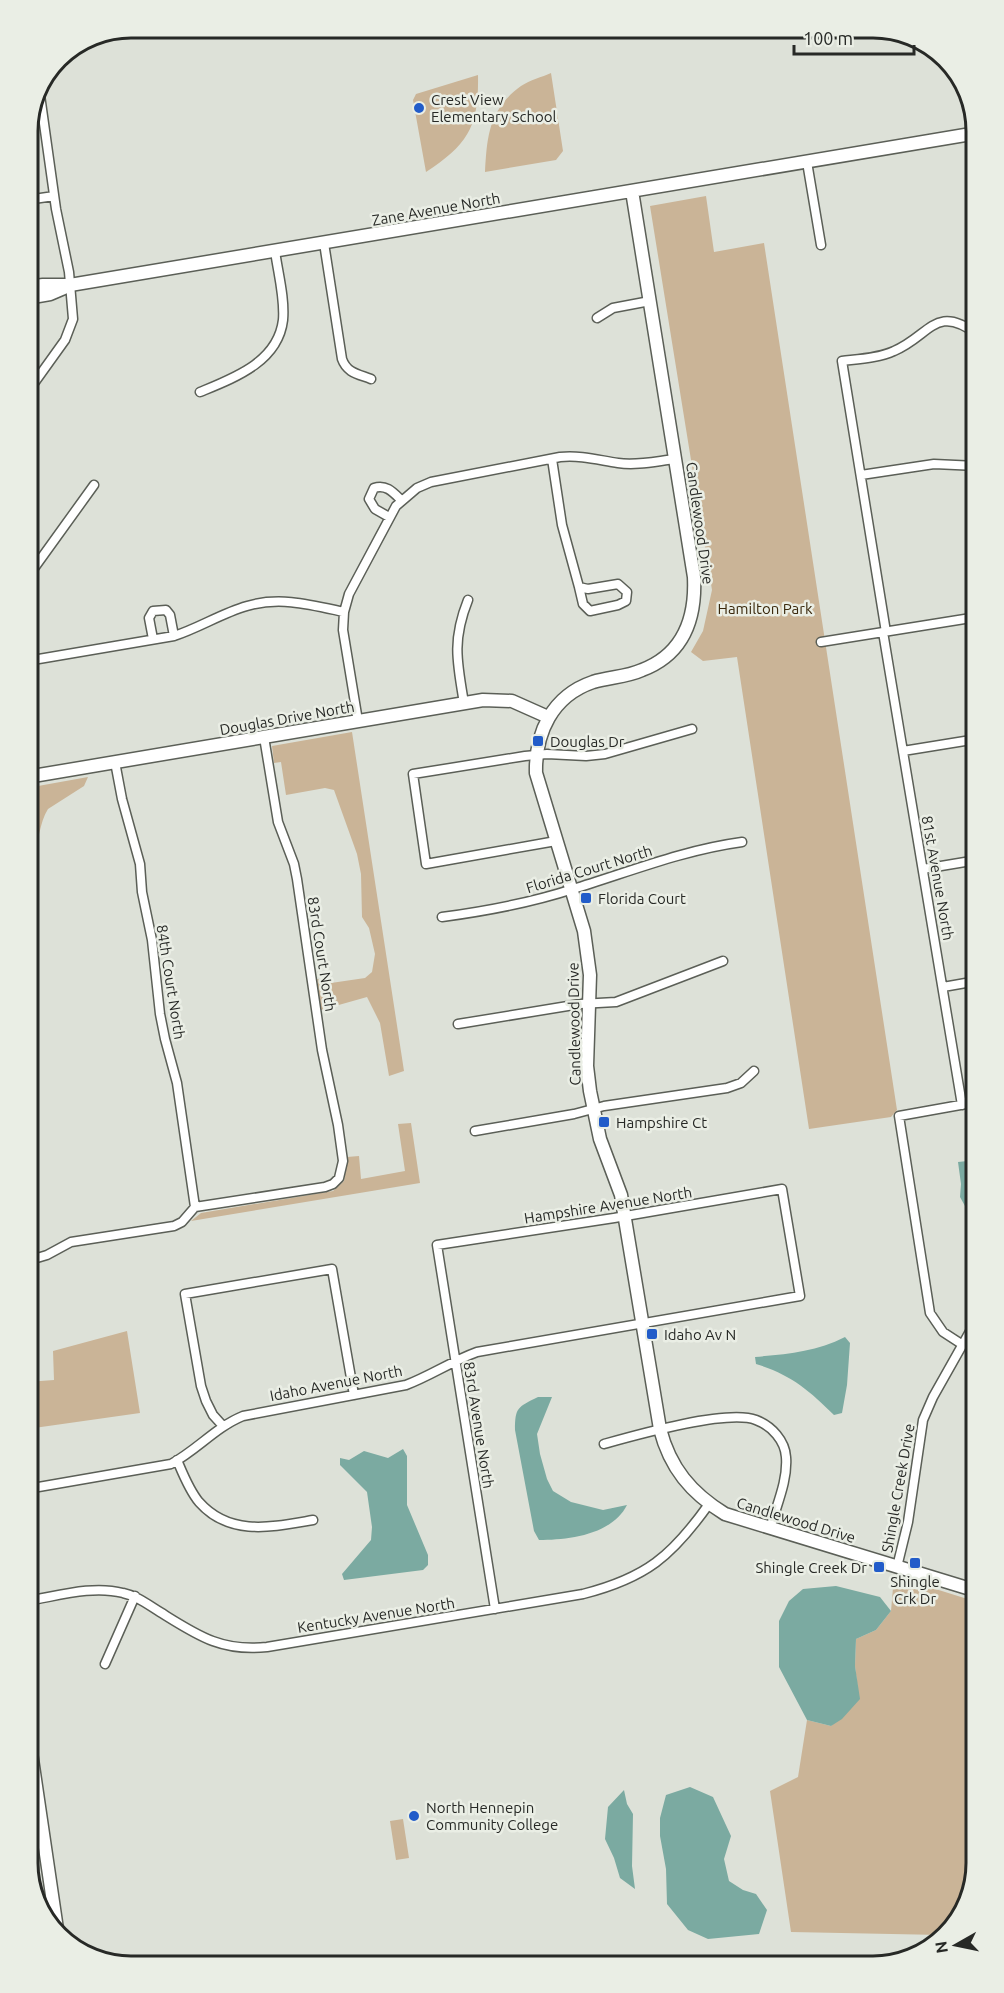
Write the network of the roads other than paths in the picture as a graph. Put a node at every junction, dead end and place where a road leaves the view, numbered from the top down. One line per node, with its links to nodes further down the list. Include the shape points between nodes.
1 (41, 105): 5 (street)
2 (967, 135): 3 (street, Zane Avenue North)
3 (807, 162): 4 (street, Zane Avenue North); 8 (street)
4 (633, 191): 7 (street, Zane Avenue North); 13 (street, Candlewood Drive)
5 (54, 196): 6 (street); 10 (street)
6 (38, 198)
7 (324, 243): 9 (street, Zane Avenue North); 17 (street, via 344,365 350,372)
8 (821, 245)
9 (275, 251): 10 (street, Zane Avenue North); 18 (street, via 283,308 275,343 259,363)
10 (70, 285): 11 (street, Zane Avenue North); 12 (street, Zane Avenue North); 16 (street, via 70,330)
11 (38, 286)
12 (38, 296)
13 (650, 301): 14 (street, via 613,308); 20 (street, Candlewood Drive)
14 (597, 318)
15 (967, 326): 22 (street, 81st Avenue North, via 946,321 928,328 891,353 842,361)
16 (38, 377)
17 (371, 379)
18 (200, 392)
19 (552, 459): 20 (street, via 575,456 634,464); 24 (street, via 431,482); 27 (street, via 562,525)
20 (675, 459): 37 (street, Candlewood Drive, via 694,577 694,608 686,630 670,653 657,663 577,689)
21 (967, 466): 22 (street, via 934,464)
22 (861, 475): 31 (street, 81st Avenue North)
23 (94, 485): 26 (street)
24 (401, 500): 25 (street); 25 (street, via 387,488 374,488 369,499 371,505)
25 (388, 517): 29 (street)
26 (38, 563)
27 (579, 587): 27 (street, via 618,584 627,592 626,601 590,611 583,604)
28 (468, 600): 36 (street, via 457,639)
29 (344, 612): 32 (street, via 302,603 265,602); 38 (street, via 345,647)
30 (967, 619): 31 (street)
31 (885, 632): 34 (street); 42 (street, 81st Avenue North)
32 (174, 636): 33 (street); 33 (street, via 170,615 166,610 158,610 149,618)
33 (153, 639): 35 (street)
34 (821, 642)
35 (38, 659)
36 (464, 703): 37 (street, Douglas Drive North, via 512,701); 38 (street, Douglas Drive North)
37 (548, 717): 43 (street, Candlewood Drive)
38 (358, 721): 40 (street, Douglas Drive North)
39 (692, 729): 43 (street, via 605,754)
40 (264, 737): 44 (street, Douglas Drive North); 62 (street, 83rd Court North, via 278,822 297,879 343,1161 339,1178 333,1184)
41 (967, 741): 42 (street)
42 (903, 751): 49 (street, 81st Avenue North)
43 (536, 755): 46 (street, Candlewood Drive, via 539,788); 46 (street, via 413,774 426,864)
44 (115, 762): 45 (street, Douglas Drive North); 62 (street, 84th Court North, via 140,864 160,1014 177,1083)
45 (38, 775)
46 (556, 841): 50 (street, Candlewood Drive)
47 (742, 842): 50 (street, Florida Court North, via 699,849)
48 (967, 862): 49 (street)
49 (923, 869): 54 (street, 81st Avenue North)
50 (572, 890): 51 (street, Florida Court North); 55 (street, Candlewood Drive, via 588,952)
51 (442, 917)
52 (723, 961): 55 (street, via 616,1002)
53 (967, 983): 54 (street)
54 (943, 987): 59 (street, 81st Avenue North)
55 (590, 1003): 56 (street); 60 (street, Candlewood Drive, via 587,1066)
56 (458, 1024)
57 (754, 1071): 60 (street, via 741,1083 727,1088)
58 (967, 1104): 59 (street)
59 (962, 1105): 69 (street, via 899,1116 930,1313 944,1332)
60 (592, 1109): 61 (street); 63 (street, Candlewood Drive, via 617,1181)
61 (475, 1131)
62 (195, 1207): 65 (street, via 174,1226 71,1242)
63 (624, 1216): 64 (street, Hampshire Avenue North); 66 (street, Hampshire Avenue North, via 782,1190); 67 (street, Candlewood Drive)
64 (437, 1245): 70 (street, 83rd Avenue North)
65 (37, 1258)
66 (800, 1296): 67 (street, Idaho Avenue North)
67 (643, 1325): 70 (street, Idaho Avenue North, via 486,1350); 73 (street, Candlewood Drive)
68 (967, 1338): 69 (street, Shingle Creek Drive)
69 (963, 1345): 80 (street, Shingle Creek Drive, via 923,1420 909,1522)
70 (456, 1362): 71 (street, Idaho Avenue North, via 406,1385); 84 (street, 83rd Avenue North)
71 (354, 1395): 72 (street, Idaho Avenue North, via 254,1413); 72 (street, via 332,1269 185,1294 201,1386 213,1415)
72 (223, 1426): 75 (street, Idaho Avenue North)
73 (660, 1429): 74 (street); 77 (street, Candlewood Drive, via 671,1462 682,1479); 79 (street, via 732,1417 756,1420 771,1429 782,1444 786,1467)
74 (604, 1444)
75 (177, 1460): 76 (street, Idaho Avenue North); 78 (street, via 199,1501 223,1521 269,1528)
76 (37, 1487)
77 (709, 1504): 79 (street, Candlewood Drive, via 725,1514); 84 (street, Kentucky Avenue North, via 665,1557 627,1581 583,1594)
78 (313, 1520)
79 (770, 1529): 80 (street, Candlewood Drive)
80 (897, 1567): 81 (street, Candlewood Drive)
81 (967, 1589)
82 (135, 1596): 83 (street, Kentucky Avenue North, via 95,1590); 84 (street, Kentucky Avenue North, via 203,1637 250,1648); 85 (street)
83 (37, 1599)
84 (495, 1609)
85 (105, 1664)
86 (37, 1819): 87 (street)
87 (42, 1826): 88 (street); 89 (street)
88 (37, 1827)
89 (55, 1916)

